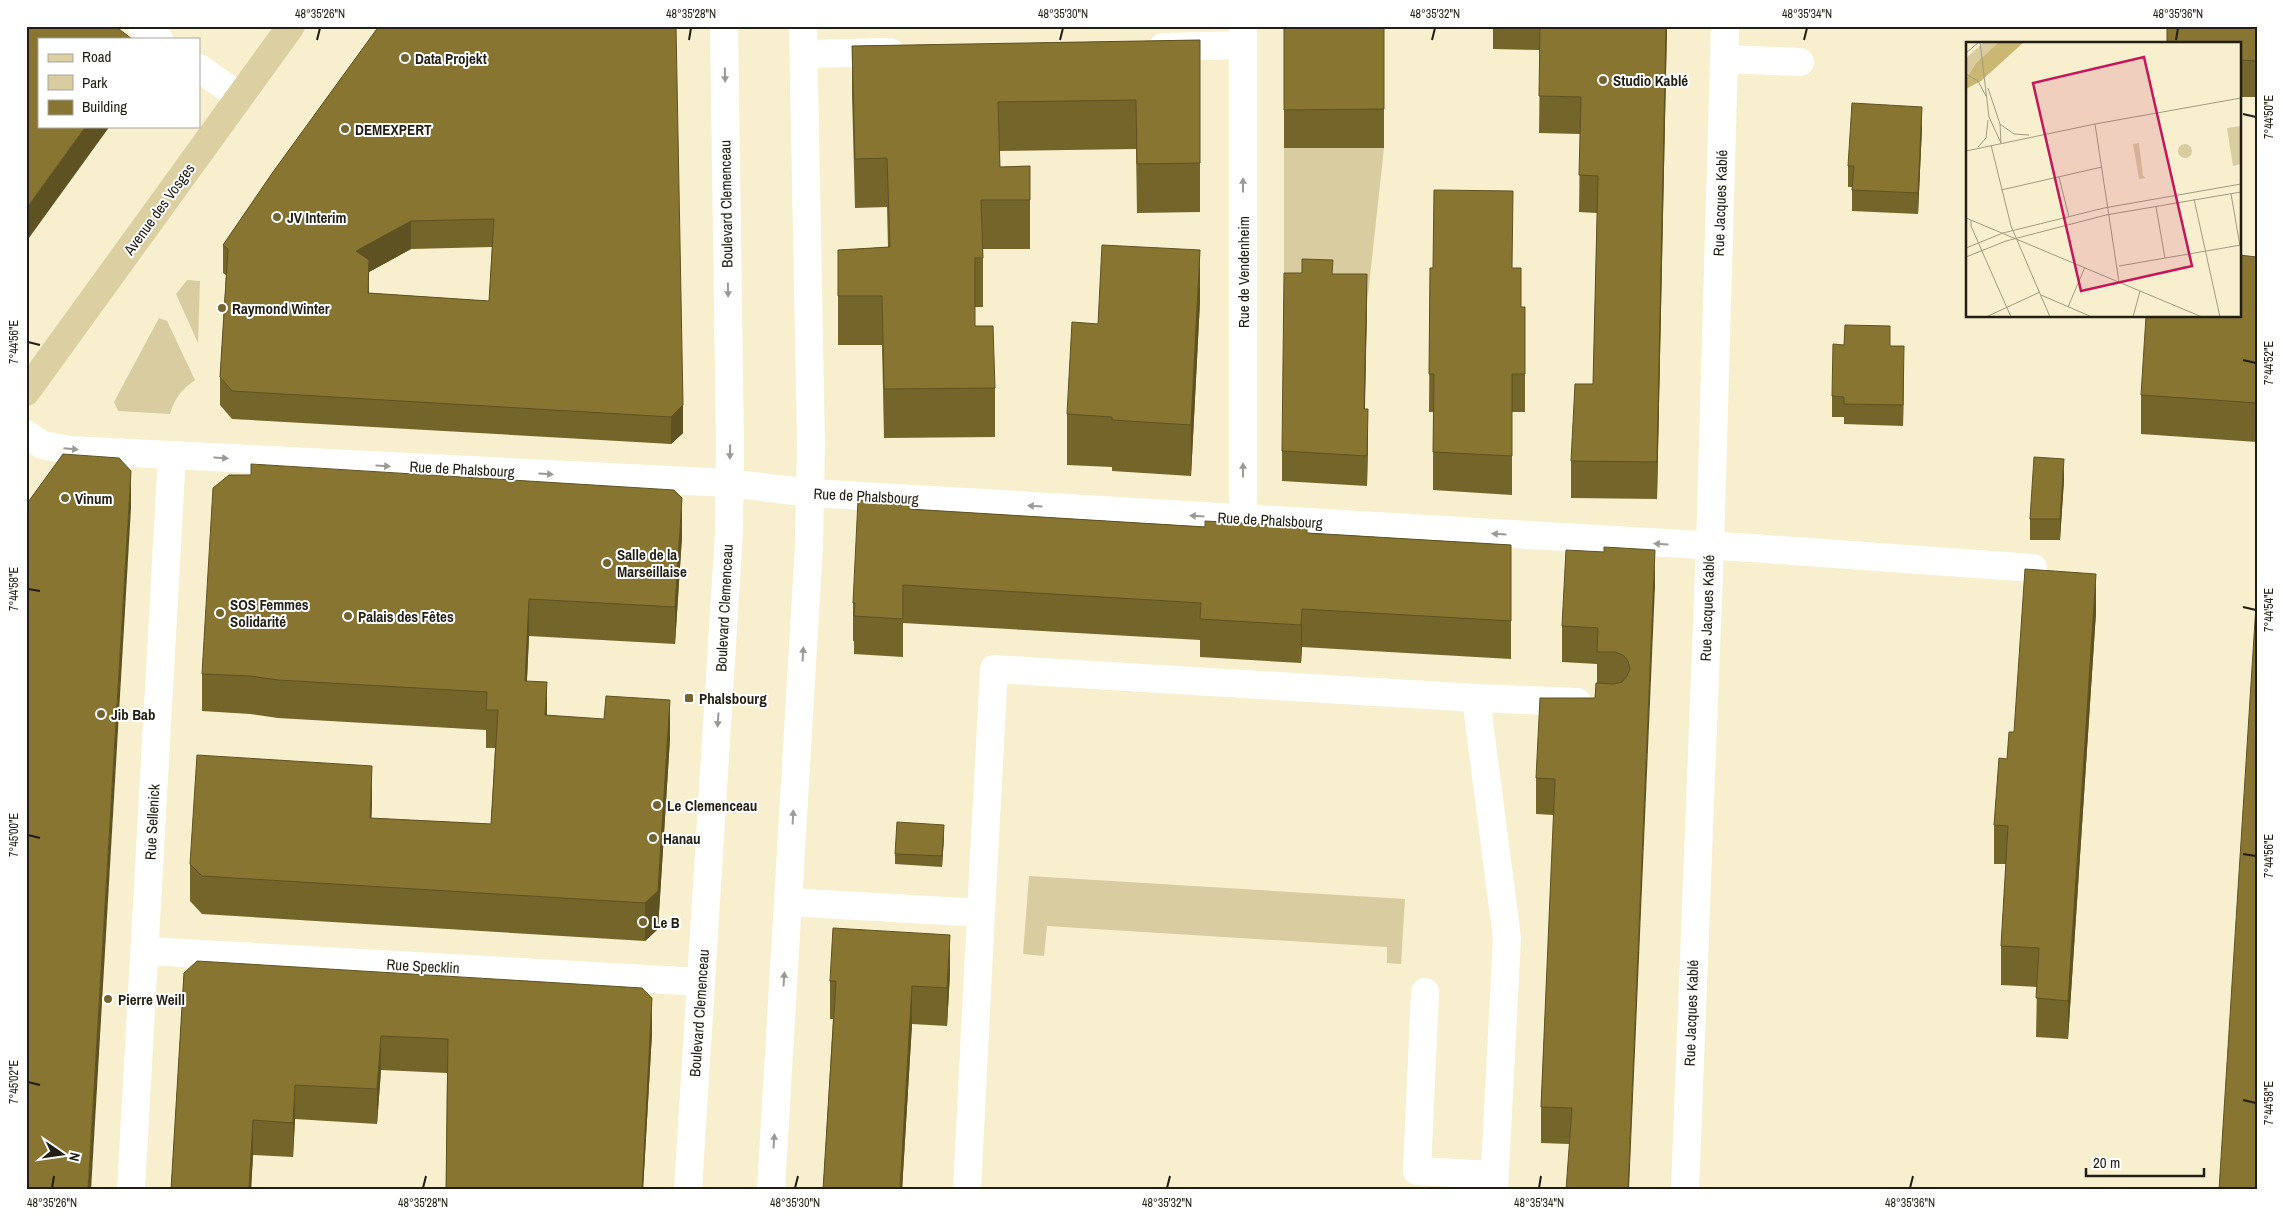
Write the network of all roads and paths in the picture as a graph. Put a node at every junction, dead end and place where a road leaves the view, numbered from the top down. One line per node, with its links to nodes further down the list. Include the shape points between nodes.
1 (142, 26): 7 (street)
2 (291, 26): 14 (main road, Avenue des Vosges)
3 (724, 26): 18 (street, Boulevard Clemenceau, one-way to 18)
4 (803, 26): 10 (street)
5 (1725, 26): 11 (street, Rue Jacques Kablé)
6 (1243, 36): 8 (street); 20 (street, Rue de Vendenheim, one-way to 6)
7 (158, 38)
8 (1135, 47)
9 (917, 52): 10 (street)
10 (804, 54): 19 (street)
11 (1724, 60): 12 (street); 21 (street, Rue Jacques Kablé)
12 (1800, 62)
13 (200, 69): 14 (street)
14 (240, 97): 15 (main road, Avenue des Vosges)
15 (26, 392)
16 (26, 434): 17 (street, Rue de Phalsbourg, one-way to 17, via 42,445 70,450)
17 (172, 455): 18 (street, Rue de Phalsbourg, one-way to 18); 27 (street, Rue Sellenick)
18 (729, 483): 19 (street, Rue de Phalsbourg); 28 (street, Boulevard Clemenceau, one-way to 28, via 720,690)
19 (811, 493): 20 (street, Rue de Phalsbourg, one-way to 19); 25 (street, one-way to 19)
20 (1243, 518): 21 (street, Rue de Phalsbourg, one-way to 20)
21 (1710, 547): 22 (street, Rue de Phalsbourg); 35 (street, Rue Jacques Kablé)
22 (2032, 568)
23 (1476, 698): 24 (street); 26 (street, via 994,669); 30 (street, via 1507,938)
24 (1604, 704)
25 (788, 902): 26 (street); 33 (street, one-way to 25)
26 (981, 913): 34 (street)
27 (146, 951): 28 (street, Rue Specklin); 31 (street, Rue Sellenick)
28 (701, 982): 32 (street, Boulevard Clemenceau)
29 (1425, 992): 30 (street, via 1417,1171)
30 (1494, 1182)
31 (131, 1190)
32 (688, 1190)
33 (771, 1190)
34 (967, 1190)
35 (1684, 1190)

